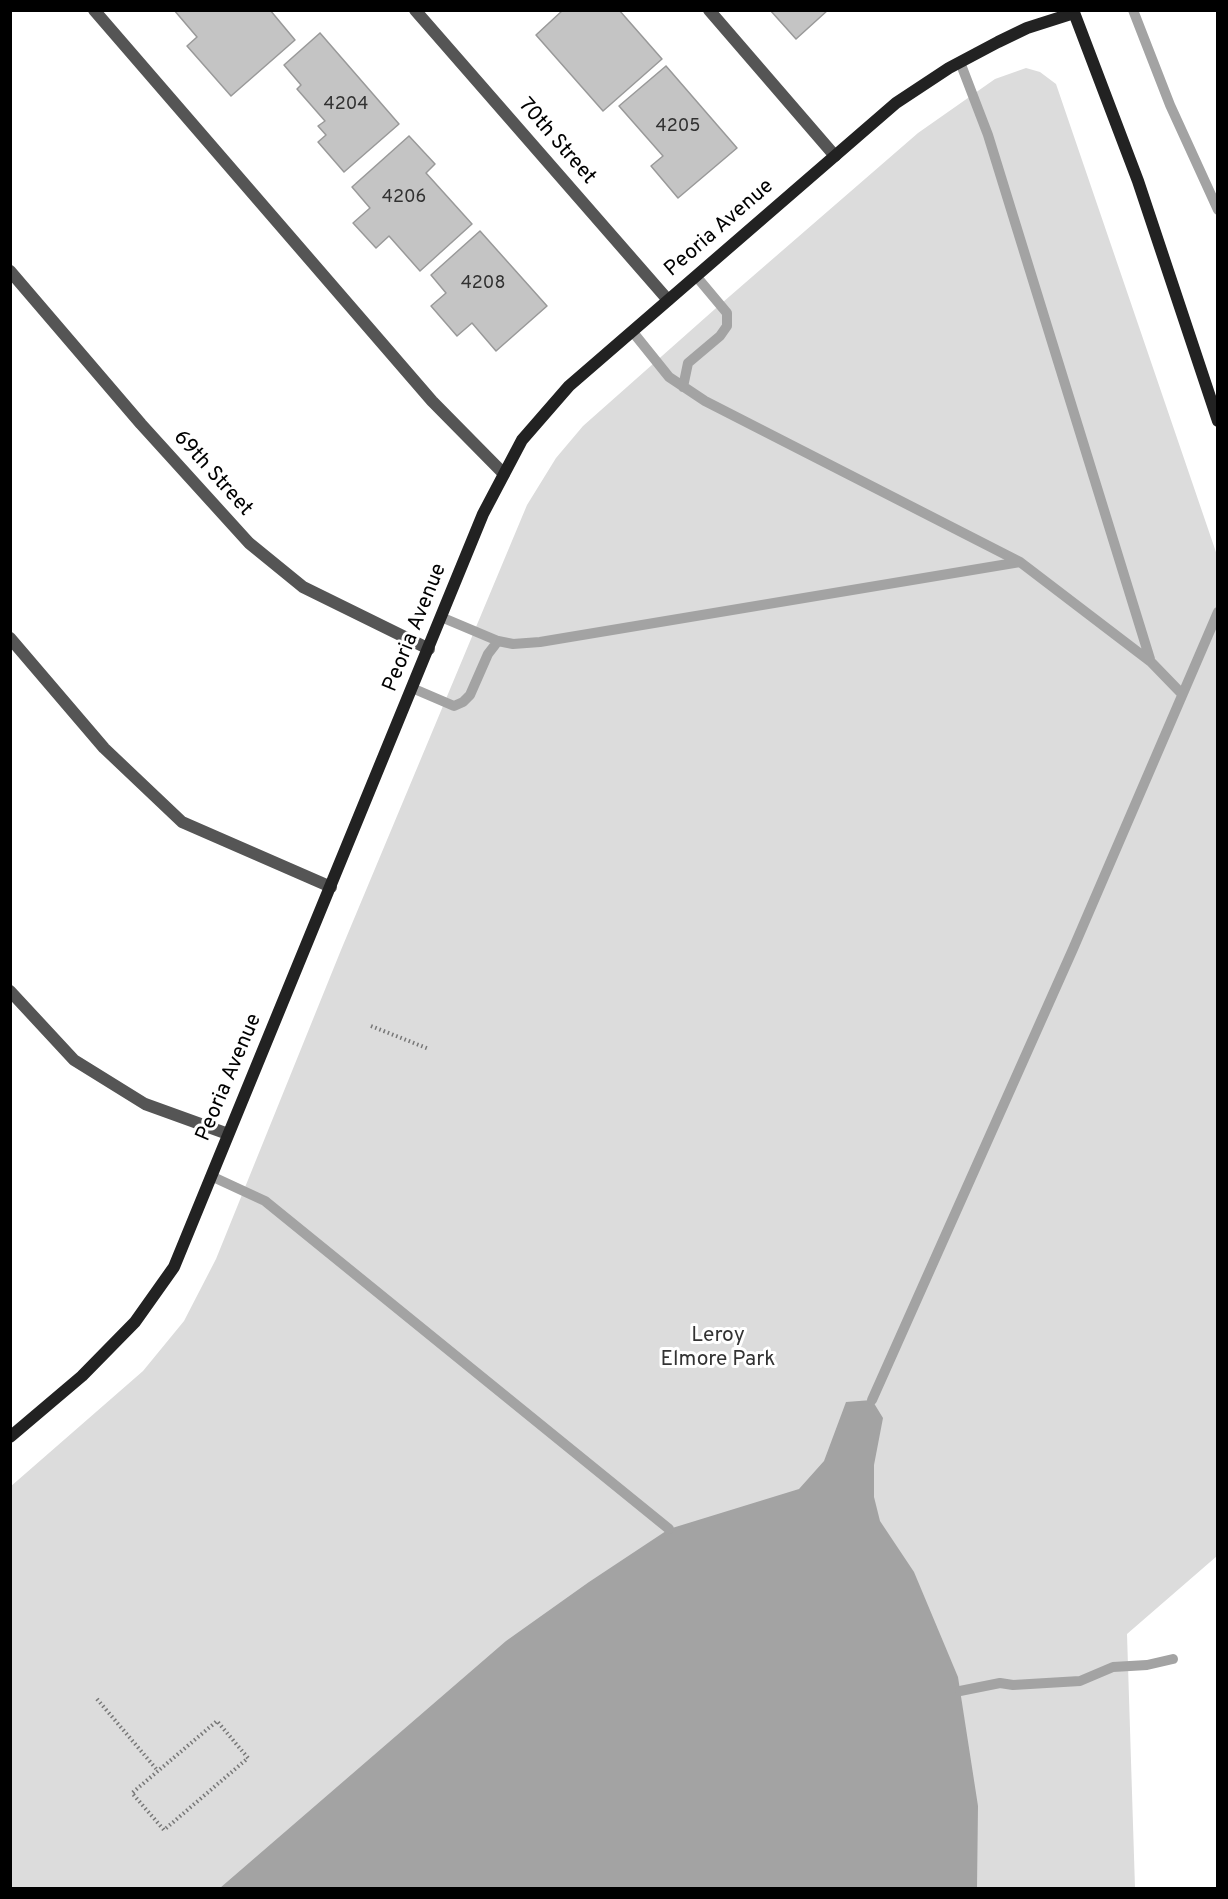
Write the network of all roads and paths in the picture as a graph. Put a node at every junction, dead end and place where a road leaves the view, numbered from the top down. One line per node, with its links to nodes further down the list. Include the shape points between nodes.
1 (94, 10): 9 (street, via 432,401)
2 (415, 10): 7 (street, 70th Street)
3 (709, 10): 5 (street)
4 (1073, 12): 5 (street, Peoria Avenue, via 1027,28 949,68 896,104); 8 (street, via 1138,181)
5 (835, 156): 7 (street, Peoria Avenue)
6 (10, 272): 11 (street, 69th Street, via 249,543 303,587)
7 (668, 300): 9 (street, Peoria Avenue, via 569,386 522,440)
8 (1218, 421)
9 (504, 474): 11 (street, Peoria Avenue, via 483,514)
10 (10, 638): 12 (street, via 104,748 182,822)
11 (429, 649): 12 (street, Peoria Avenue)
12 (331, 887): 16 (street, Peoria Avenue)
13 (10, 991): 16 (street, via 74,1060 144,1104)
14 (371, 1026): 15 (path)
15 (429, 1049)
16 (228, 1134): 17 (street, Peoria Avenue, via 174,1267 135,1322 82,1376)
17 (10, 1437)
18 (97, 1700): 19 (path)
19 (158, 1772): 19 (path, via 132,1793 164,1830 248,1758 217,1720)

